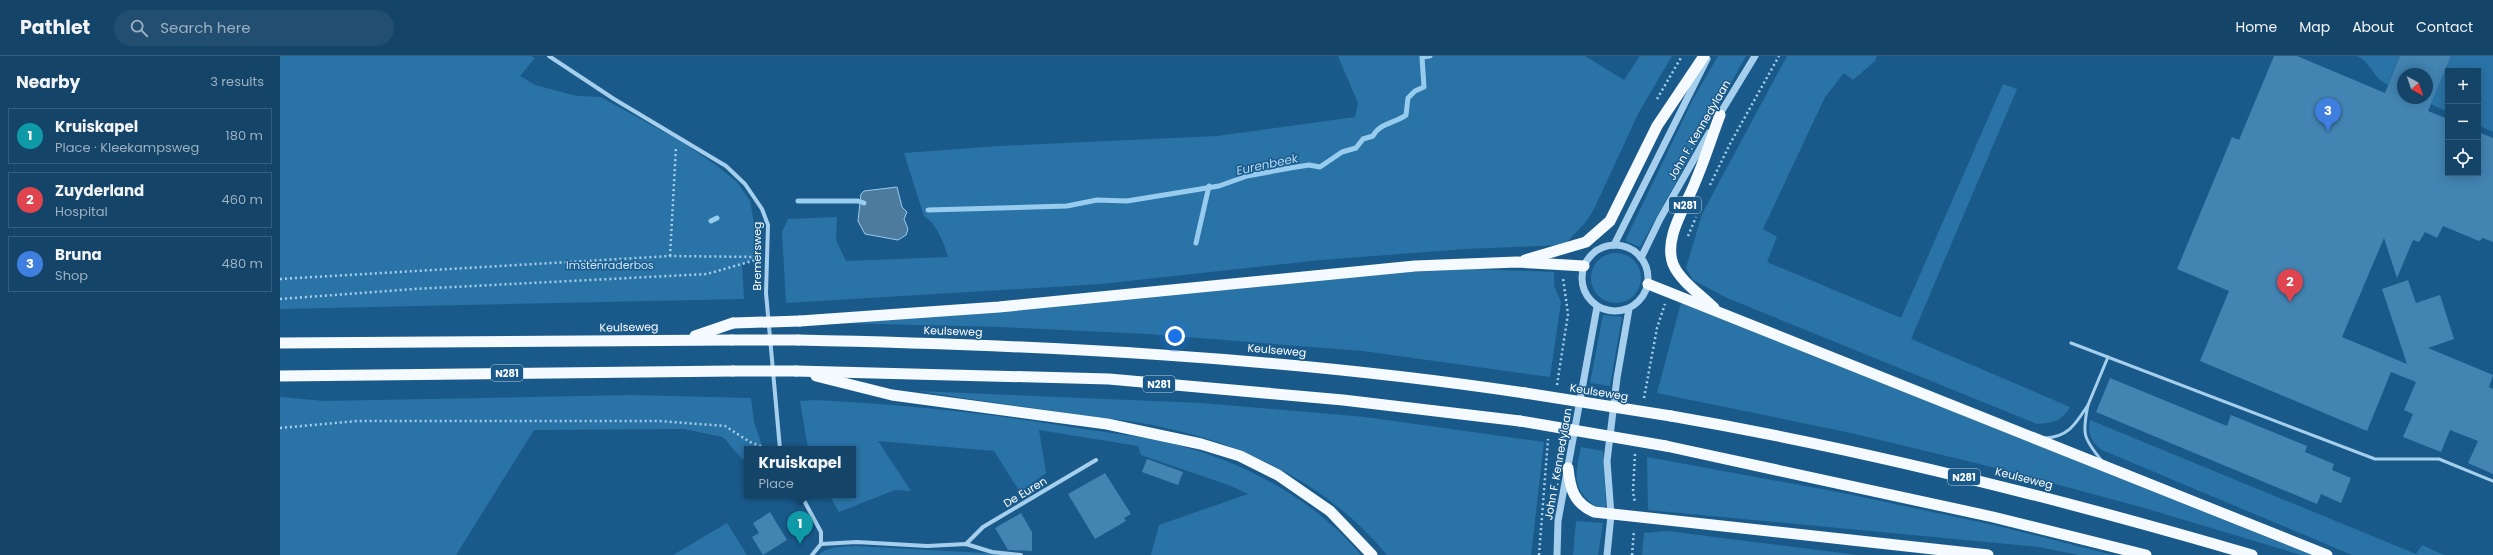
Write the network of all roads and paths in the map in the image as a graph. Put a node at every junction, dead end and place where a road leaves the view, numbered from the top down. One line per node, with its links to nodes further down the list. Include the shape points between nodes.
1 (549, 56): 8 (street, Bremersweg)
2 (1682, 56): 6 (path)
3 (1704, 56): 13 (highway, N281, via 1657,126 1610,221 1586,242)
4 (1708, 56): 9 (street, John F. Kennedylaan, via 1700,77)
5 (1755, 56): 7 (street, John F. Kennedylaan)
6 (1655, 102)
7 (1720, 115): 12 (street, John F. Kennedylaan, via 1660,219); 21 (highway, N281, via 1675,229 1671,256 1676,270 1684,280)
8 (677, 136): 10 (path); 11 (street, Bremersweg, via 726,166 755,196 767,221)
9 (1614, 245): 12 (street, via 1630,248); 15 (street, via 1597,250)
10 (670, 256): 11 (path); 16 (path)
11 (767, 257): 18 (path, via 707,274 414,289); 34 (street, Bremersweg, via 766,293)
12 (1641, 258): 17 (street, via 1647,268)
13 (1517, 262): 14 (highway, N281); 22 (highway, N281, bridge, via 1415,266 991,307 800,321 733,323)
14 (1565, 265): 15 (highway, N281); 28 (path, via 1563,284 1568,314)
15 (1584, 266): 19 (street, via 1583,288)
16 (280, 279)
17 (1648, 284): 20 (street, via 1640,300); 21 (highway, N281)
18 (280, 299)
19 (1597, 307): 20 (street, via 1617,312); 37 (street, John F. Kennedylaan)
20 (1628, 309): 40 (street, via 1616,378 1607,461)
21 (1719, 312): 32 (highway, N281)
22 (687, 339): 23 (highway, Keulseweg / N281); 51 (highway, Keulseweg / N281, bridge, via 1044,347 1251,360 1346,369 1525,393 1671,416 1839,448 2085,508)
23 (280, 343)
24 (2071, 343): 25 (lane)
25 (2108, 357): 29 (lane); 38 (lane, via 2375,459 2439,459)
26 (796, 371): 27 (highway, N281, bridge); 45 (highway, N281, via 892,395 1107,424 1201,444 1240,456 1278,475 1330,512); 50 (highway, N281, bridge, via 1109,380 1343,400 1520,421 1666,446 1993,517)
27 (280, 376)
28 (1557, 386)
29 (2088, 405): 32 (lane, via 2077,422 2062,436); 36 (lane, via 2083,428 2088,444)
30 (280, 428): 33 (path, via 357,421 659,421 725,426)
31 (1549, 433): 46 (path)
32 (2040, 439): 36 (highway, N281)
33 (760, 446)
34 (780, 446)
35 (1096, 460): 42 (street, De Euren, via 983,527)
36 (2106, 466): 52 (highway, N281)
37 (1568, 468): 40 (highway, via 1575,499 1589,510); 47 (street, John F. Kennedylaan, via 1558,521)
38 (2493, 481)
39 (803, 498): 41 (street, via 822,532)
40 (1611, 516): 48 (street); 49 (highway, via 1924,546)
41 (821, 544): 42 (street); 43 (street)
42 (966, 544): 44 (street, via 992,552)
43 (812, 555)
44 (1021, 555)
45 (1372, 555)
46 (1539, 555)
47 (1557, 555)
48 (1607, 555)
49 (1988, 555)
50 (2146, 555)
51 (2252, 555)
52 (2327, 555)

